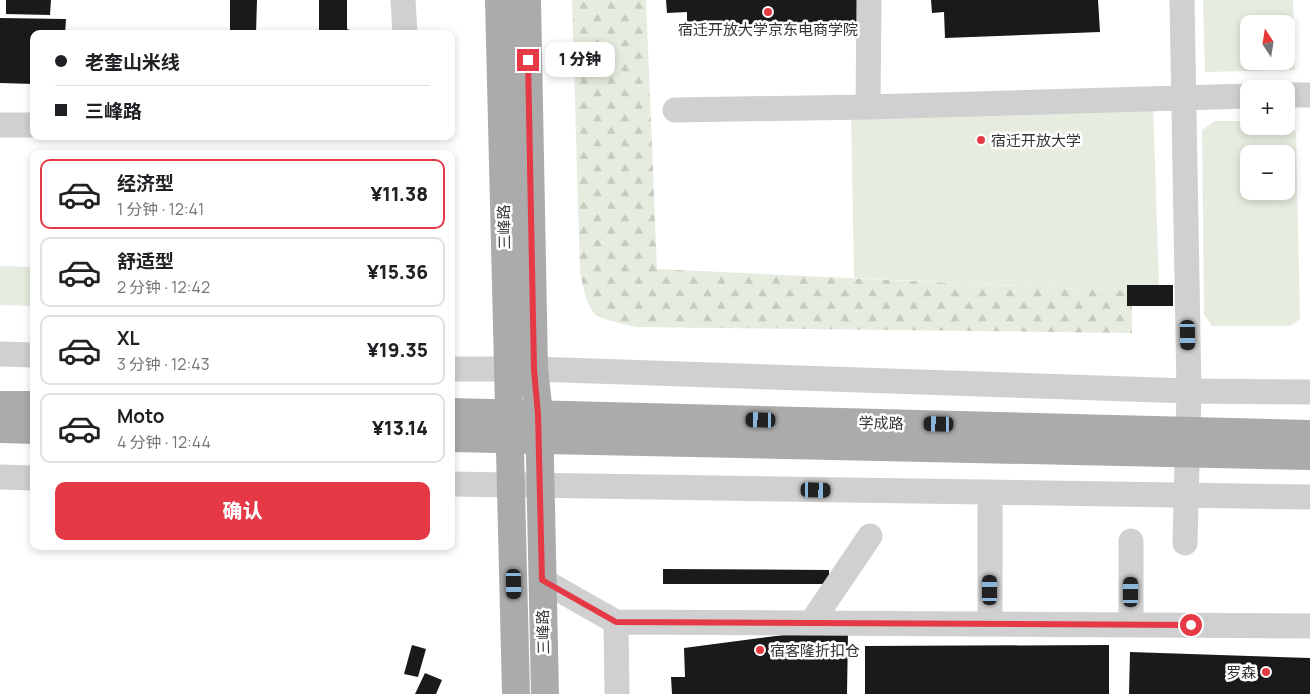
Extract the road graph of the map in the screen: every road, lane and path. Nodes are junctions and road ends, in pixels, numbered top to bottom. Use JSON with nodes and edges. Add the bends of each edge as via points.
{"nodes":[{"id":1,"x":403,"y":0,"type":"edge"},
{"id":2,"x":499,"y":0,"type":"edge"},
{"id":3,"x":527,"y":0,"type":"edge"},
{"id":4,"x":869,"y":0,"type":"edge"},
{"id":5,"x":1182,"y":0,"type":"edge"},
{"id":6,"x":405,"y":30,"type":"edge"},
{"id":7,"x":1295,"y":95,"type":"edge"},
{"id":8,"x":1310,"y":95,"type":"edge"},
{"id":9,"x":1240,"y":96,"type":"edge"},
{"id":10,"x":1183,"y":97,"type":"junction"},
{"id":11,"x":868,"y":107,"type":"junction"},
{"id":12,"x":675,"y":110,"type":"dead end"},
{"id":13,"x":0,"y":125,"type":"edge"},
{"id":14,"x":30,"y":125,"type":"edge"},
{"id":15,"x":0,"y":354,"type":"edge"},
{"id":16,"x":30,"y":355,"type":"edge"},
{"id":17,"x":455,"y":369,"type":"edge"},
{"id":18,"x":534,"y":370,"type":"junction"},
{"id":19,"x":507,"y":371,"type":"junction"},
{"id":20,"x":1189,"y":391,"type":"junction"},
{"id":21,"x":1310,"y":392,"type":"edge"},
{"id":22,"x":0,"y":404,"type":"edge"},
{"id":23,"x":30,"y":405,"type":"edge"},
{"id":24,"x":455,"y":413,"type":"edge"},
{"id":25,"x":510,"y":427,"type":"junction"},
{"id":26,"x":539,"y":427,"type":"junction"},
{"id":27,"x":0,"y":429,"type":"edge"},
{"id":28,"x":30,"y":430,"type":"edge"},
{"id":29,"x":1310,"y":434,"type":"edge"},
{"id":30,"x":455,"y":437,"type":"edge"},
{"id":31,"x":1188,"y":442,"type":"junction"},
{"id":32,"x":1310,"y":456,"type":"edge"},
{"id":33,"x":0,"y":477,"type":"edge"},
{"id":34,"x":30,"y":478,"type":"edge"},
{"id":35,"x":455,"y":484,"type":"edge"},
{"id":36,"x":512,"y":485,"type":"junction"},
{"id":37,"x":540,"y":486,"type":"junction"},
{"id":38,"x":990,"y":492,"type":"junction"},
{"id":39,"x":1186,"y":496,"type":"junction"},
{"id":40,"x":1310,"y":497,"type":"edge"},
{"id":41,"x":870,"y":536,"type":"dead end"},
{"id":42,"x":1131,"y":542,"type":"dead end"},
{"id":43,"x":1185,"y":543,"type":"dead end"},
{"id":44,"x":542,"y":580,"type":"junction"},
{"id":45,"x":616,"y":622,"type":"junction"},
{"id":46,"x":811,"y":623,"type":"junction"},
{"id":47,"x":990,"y":624,"type":"junction"},
{"id":48,"x":1131,"y":625,"type":"junction"},
{"id":49,"x":1310,"y":626,"type":"edge"},
{"id":50,"x":516,"y":694,"type":"edge"},
{"id":51,"x":545,"y":694,"type":"edge"},
{"id":52,"x":617,"y":694,"type":"edge"}],
"edges":[{"from":1,"to":6,"type":"lane"},
{"from":2,"to":19,"type":"main road","name":"三峰路"},
{"from":3,"to":18,"type":"main road","name":"三峰路"},
{"from":4,"to":11,"type":"lane"},
{"from":5,"to":10,"type":"lane"},
{"from":7,"to":8,"type":"lane"},
{"from":9,"to":10,"type":"lane"},
{"from":10,"to":11,"type":"lane"},
{"from":10,"to":20,"type":"lane"},
{"from":11,"to":12,"type":"lane"},
{"from":13,"to":14,"type":"lane"},
{"from":15,"to":16,"type":"lane"},
{"from":17,"to":19,"type":"lane"},
{"from":18,"to":19,"type":"lane"},
{"from":18,"to":20,"type":"lane"},
{"from":18,"to":26,"type":"main road","name":"三峰路"},
{"from":19,"to":25,"type":"main road","name":"三峰路"},
{"from":20,"to":21,"type":"lane"},
{"from":20,"to":31,"type":"lane"},
{"from":22,"to":23,"type":"main road"},
{"from":24,"to":25,"type":"main road","name":"学成路"},
{"from":25,"to":26,"type":"main road","name":"学成路"},
{"from":25,"to":30,"type":"main road","name":"学成路"},
{"from":25,"to":36,"type":"main road","name":"三峰路"},
{"from":26,"to":31,"type":"main road","name":"学成路"},
{"from":26,"to":37,"type":"main road","name":"三峰路"},
{"from":27,"to":28,"type":"main road"},
{"from":29,"to":31,"type":"main road","name":"学成路"},
{"from":31,"to":32,"type":"main road","name":"学成路"},
{"from":31,"to":39,"type":"lane"},
{"from":33,"to":34,"type":"lane"},
{"from":35,"to":36,"type":"lane"},
{"from":36,"to":37,"type":"lane"},
{"from":36,"to":50,"type":"main road","name":"三峰路"},
{"from":37,"to":38,"type":"lane"},
{"from":37,"to":44,"type":"main road","name":"三峰路"},
{"from":38,"to":39,"type":"lane"},
{"from":38,"to":47,"type":"lane"},
{"from":39,"to":40,"type":"lane"},
{"from":39,"to":43,"type":"lane"},
{"from":41,"to":46,"type":"lane"},
{"from":42,"to":48,"type":"lane"},
{"from":44,"to":45,"type":"lane"},
{"from":44,"to":51,"type":"main road","name":"三峰路"},
{"from":45,"to":46,"type":"lane"},
{"from":45,"to":52,"type":"lane"},
{"from":46,"to":47,"type":"lane"},
{"from":47,"to":48,"type":"lane"},
{"from":48,"to":49,"type":"lane"}]}
